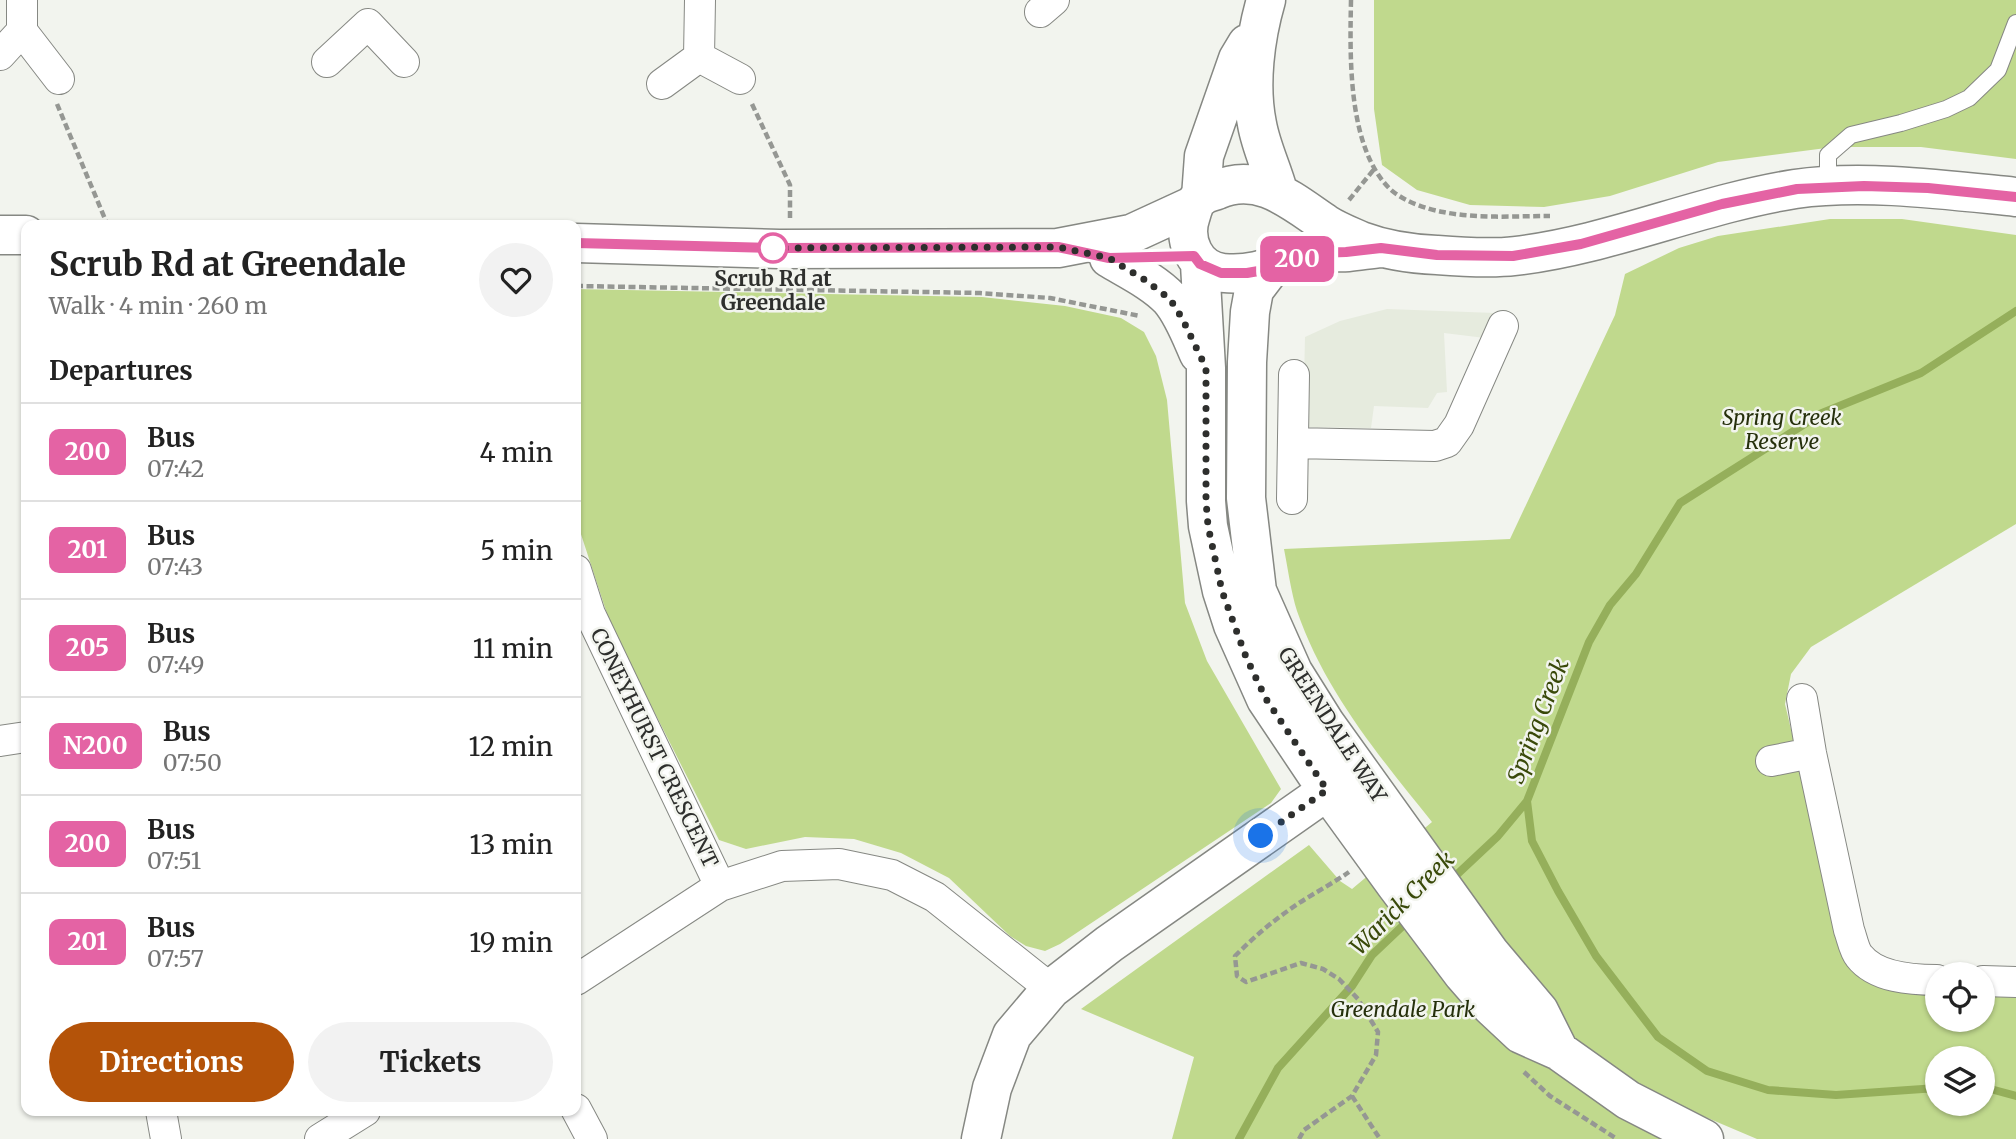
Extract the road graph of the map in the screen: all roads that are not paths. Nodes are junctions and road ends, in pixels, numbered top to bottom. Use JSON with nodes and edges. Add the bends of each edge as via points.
{"nodes":[{"id":1,"x":22,"y":0,"type":"edge"},
{"id":2,"x":700,"y":0,"type":"edge"},
{"id":3,"x":1264,"y":9,"type":"edge"},
{"id":4,"x":367,"y":12,"type":"edge"},
{"id":5,"x":2016,"y":23,"type":"edge"},
{"id":6,"x":22,"y":31,"type":"junction"},
{"id":7,"x":0,"y":55,"type":"edge"},
{"id":8,"x":699,"y":57,"type":"junction"},
{"id":9,"x":327,"y":62,"type":"dead end"},
{"id":10,"x":404,"y":62,"type":"dead end"},
{"id":11,"x":59,"y":79,"type":"road end"},
{"id":12,"x":740,"y":79,"type":"road end"},
{"id":13,"x":662,"y":84,"type":"dead end"},
{"id":14,"x":1828,"y":187,"type":"junction"},
{"id":15,"x":1285,"y":196,"type":"junction"},
{"id":16,"x":2016,"y":197,"type":"edge"},
{"id":17,"x":1198,"y":201,"type":"junction"},
{"id":18,"x":0,"y":235,"type":"edge"},
{"id":19,"x":21,"y":236,"type":"edge"},
{"id":20,"x":581,"y":243,"type":"edge"},
{"id":21,"x":1058,"y":247,"type":"junction"},
{"id":22,"x":1381,"y":248,"type":"junction"},
{"id":23,"x":1109,"y":258,"type":"junction"},
{"id":24,"x":1197,"y":260,"type":"junction"},
{"id":25,"x":1281,"y":265,"type":"junction"},
{"id":26,"x":1503,"y":326,"type":"dead end"},
{"id":27,"x":1206,"y":368,"type":"junction"},
{"id":28,"x":1294,"y":375,"type":"dead end"},
{"id":29,"x":1293,"y":443,"type":"junction"},
{"id":30,"x":1292,"y":499,"type":"dead end"},
{"id":31,"x":581,"y":586,"type":"edge"},
{"id":32,"x":1802,"y":699,"type":"dead end"},
{"id":33,"x":21,"y":738,"type":"edge"},
{"id":34,"x":0,"y":741,"type":"edge"},
{"id":35,"x":1811,"y":753,"type":"junction"},
{"id":36,"x":1771,"y":761,"type":"dead end"},
{"id":37,"x":1342,"y":780,"type":"junction"},
{"id":38,"x":720,"y":886,"type":"junction"},
{"id":39,"x":581,"y":977,"type":"edge"},
{"id":40,"x":1925,"y":980,"type":"edge"},
{"id":41,"x":1995,"y":981,"type":"edge"},
{"id":42,"x":2016,"y":982,"type":"edge"},
{"id":43,"x":1051,"y":989,"type":"junction"},
{"id":44,"x":162,"y":1116,"type":"edge"},
{"id":45,"x":357,"y":1116,"type":"edge"},
{"id":46,"x":580,"y":1116,"type":"edge"},
{"id":47,"x":166,"y":1139,"type":"edge"},
{"id":48,"x":320,"y":1139,"type":"edge"},
{"id":49,"x":592,"y":1139,"type":"edge"},
{"id":50,"x":981,"y":1139,"type":"edge"},
{"id":51,"x":1703,"y":1139,"type":"edge"}],
"edges":[{"from":1,"to":6,"type":"street"},
{"from":2,"to":8,"type":"street"},
{"from":3,"to":15,"type":"street","via":[[1253,99],[1257,126]]},
{"from":3,"to":17,"type":"street","via":[[1238,59],[1204,156]]},
{"from":4,"to":9,"type":"street"},
{"from":4,"to":10,"type":"street"},
{"from":5,"to":14,"type":"lane","via":[[1998,70],[1969,98],[1912,120],[1851,135],[1828,155]]},
{"from":6,"to":7,"type":"street"},
{"from":6,"to":11,"type":"street"},
{"from":8,"to":12,"type":"street"},
{"from":8,"to":13,"type":"street"},
{"from":14,"to":16,"type":"street","via":[[1928,188]]},
{"from":14,"to":22,"type":"street","via":[[1722,204],[1581,244],[1513,256],[1437,255]]},
{"from":15,"to":17,"type":"street","via":[[1254,185],[1229,184]]},
{"from":15,"to":22,"type":"street","via":[[1329,226]]},
{"from":15,"to":25,"type":"street","via":[[1305,225],[1306,236],[1303,245]]},
{"from":17,"to":21,"type":"street","via":[[1131,234]]},
{"from":17,"to":24,"type":"street","via":[[1187,225],[1188,242]]},
{"from":18,"to":19,"type":"street"},
{"from":20,"to":21,"type":"street"},
{"from":21,"to":23,"type":"street"},
{"from":22,"to":25,"type":"street","via":[[1317,253]]},
{"from":23,"to":24,"type":"street"},
{"from":23,"to":27,"type":"street","via":[[1170,299]]},
{"from":24,"to":25,"type":"street","via":[[1221,273]]},
{"from":24,"to":27,"type":"street","name":"GREENDALE WAY"},
{"from":25,"to":37,"type":"street","name":"GREENDALE WAY","via":[[1254,290],[1250,312],[1246,498],[1257,591]]},
{"from":26,"to":29,"type":"street","via":[[1460,425],[1447,442],[1434,446]]},
{"from":27,"to":37,"type":"street","name":"GREENDALE WAY","via":[[1206,501],[1222,591],[1266,699]]},
{"from":28,"to":29,"type":"street"},
{"from":29,"to":30,"type":"street"},
{"from":31,"to":38,"type":"street","name":"CONEYHURST CRESCENT","via":[[590,614]]},
{"from":32,"to":35,"type":"street"},
{"from":33,"to":34,"type":"street"},
{"from":35,"to":36,"type":"street"},
{"from":35,"to":40,"type":"street","via":[[1858,956],[1877,971]]},
{"from":37,"to":43,"type":"street"},
{"from":37,"to":51,"type":"street","name":"GREENDALE WAY","via":[[1476,964],[1491,1006],[1521,1034],[1559,1051],[1628,1100]]},
{"from":38,"to":39,"type":"street"},
{"from":38,"to":43,"type":"street","via":[[782,866],[839,864],[892,875],[935,897]]},
{"from":41,"to":42,"type":"street"},
{"from":43,"to":50,"type":"street","via":[[1012,1035],[992,1088]]},
{"from":44,"to":47,"type":"street"},
{"from":45,"to":48,"type":"street"},
{"from":46,"to":49,"type":"street"}]}
